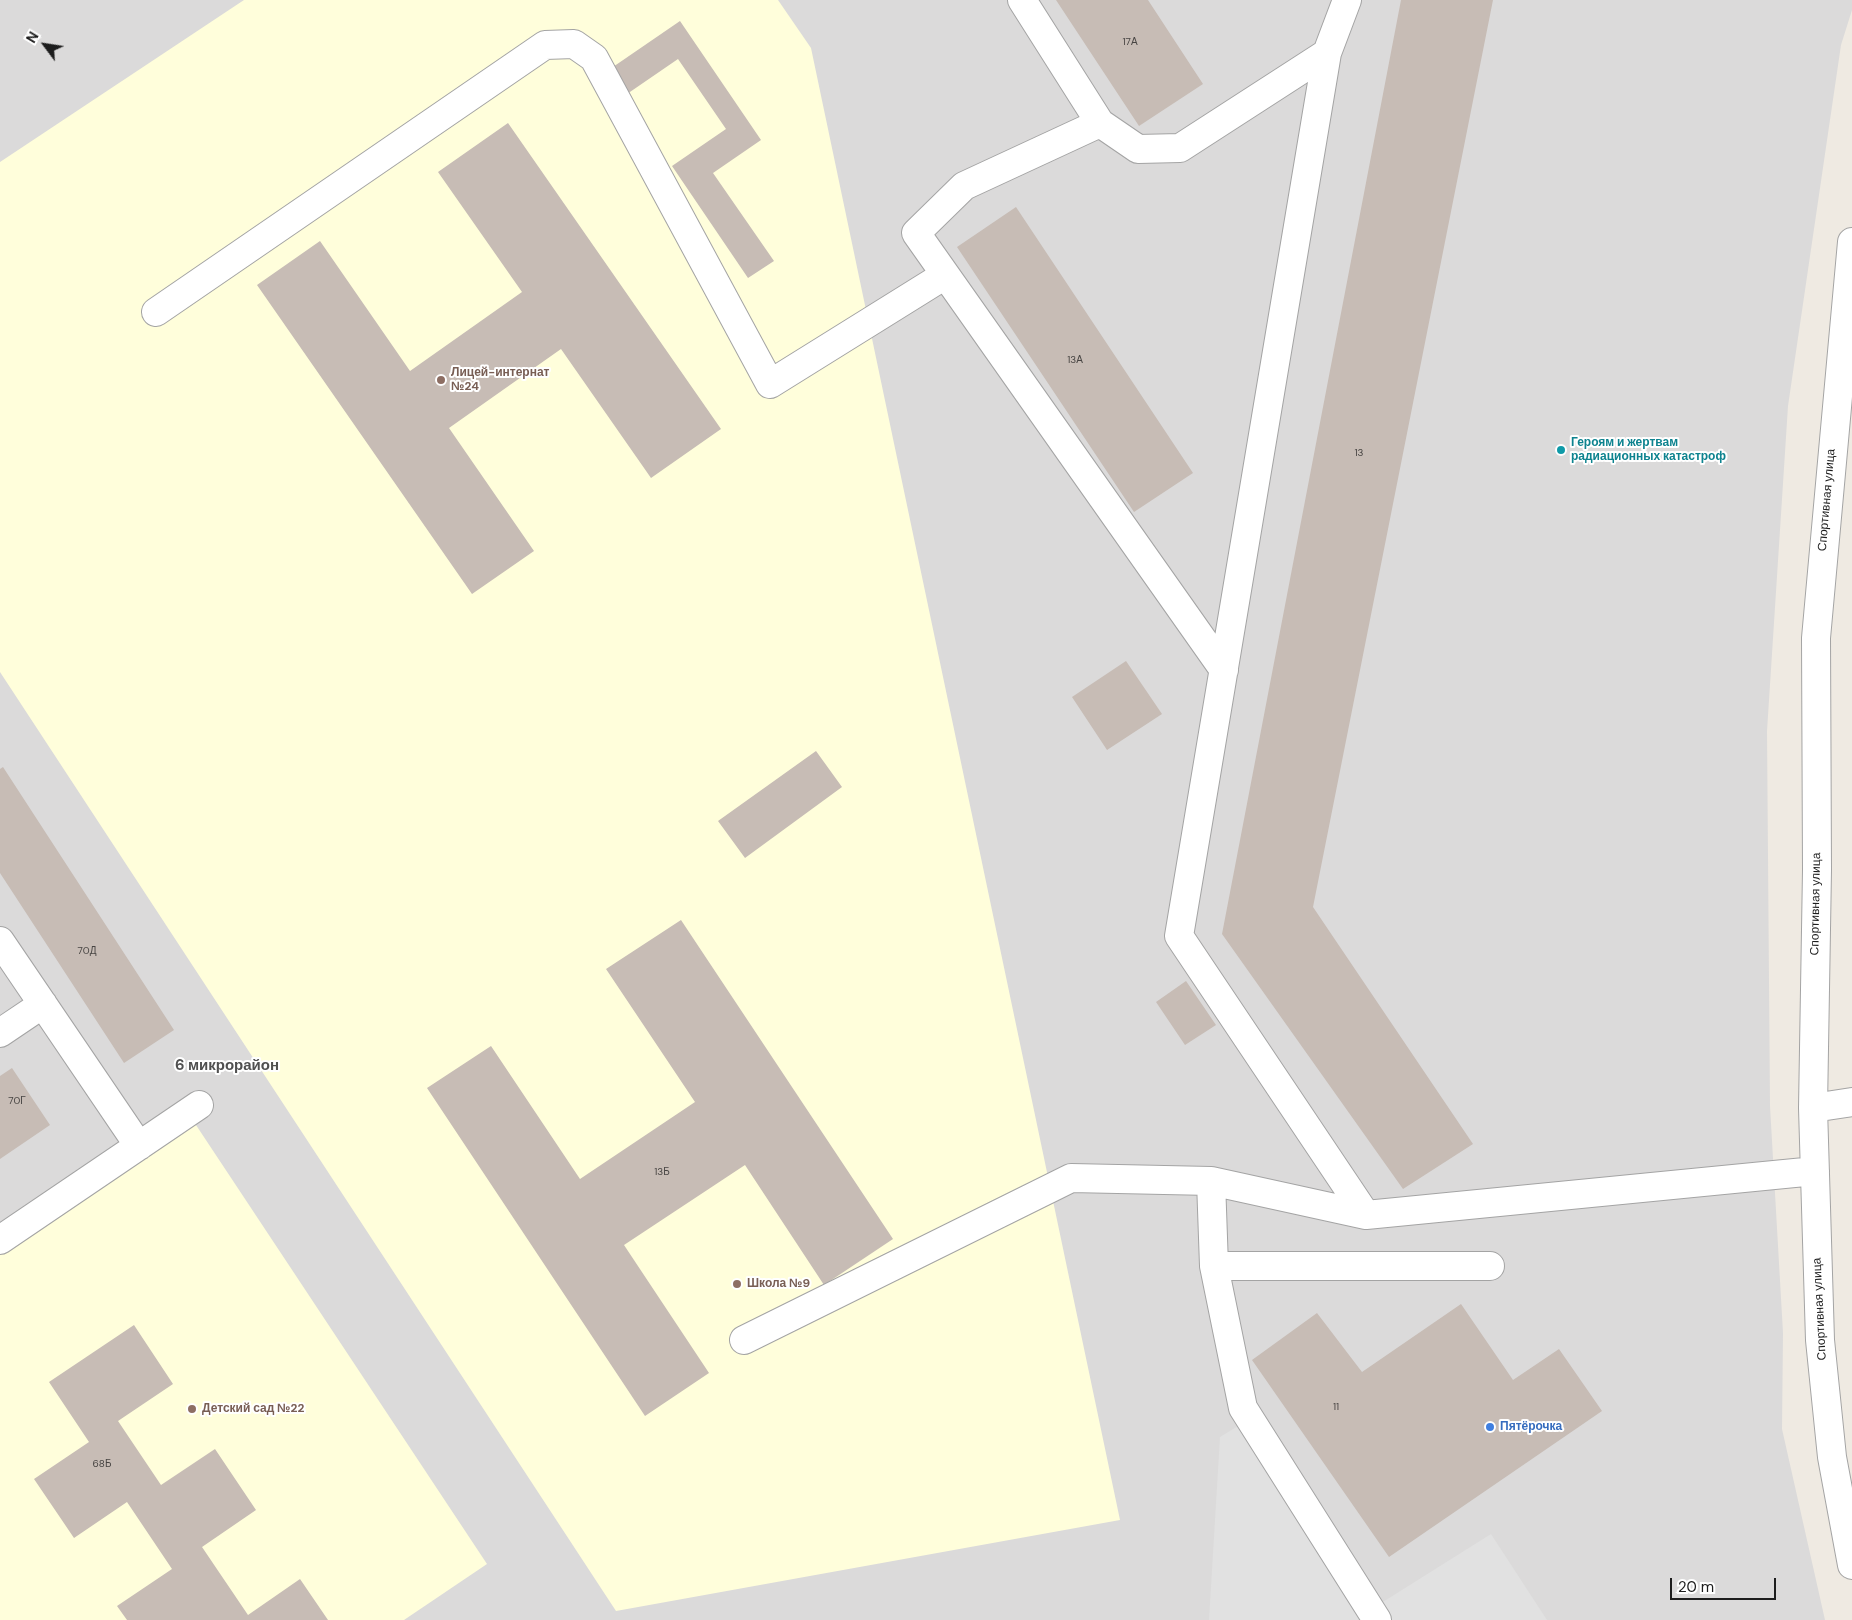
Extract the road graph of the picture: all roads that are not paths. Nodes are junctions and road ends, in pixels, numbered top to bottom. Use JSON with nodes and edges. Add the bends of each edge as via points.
{"nodes":[{"id":1,"x":1022,"y":0,"type":"edge"},
{"id":2,"x":1347,"y":0,"type":"edge"},
{"id":3,"x":1328,"y":53,"type":"junction"},
{"id":4,"x":1100,"y":123,"type":"junction"},
{"id":5,"x":1852,"y":242,"type":"edge"},
{"id":6,"x":945,"y":275,"type":"junction"},
{"id":7,"x":156,"y":312,"type":"dead end"},
{"id":8,"x":1841,"y":458,"type":"edge"},
{"id":9,"x":1224,"y":670,"type":"junction"},
{"id":10,"x":0,"y":941,"type":"edge"},
{"id":11,"x":43,"y":1004,"type":"junction"},
{"id":12,"x":0,"y":1033,"type":"edge"},
{"id":13,"x":1852,"y":1102,"type":"edge"},
{"id":14,"x":199,"y":1105,"type":"dead end"},
{"id":15,"x":1813,"y":1108,"type":"junction"},
{"id":16,"x":139,"y":1146,"type":"junction"},
{"id":17,"x":1815,"y":1171,"type":"junction"},
{"id":18,"x":1211,"y":1181,"type":"junction"},
{"id":19,"x":1366,"y":1215,"type":"junction"},
{"id":20,"x":0,"y":1240,"type":"edge"},
{"id":21,"x":1214,"y":1266,"type":"junction"},
{"id":22,"x":1490,"y":1266,"type":"dead end"},
{"id":23,"x":744,"y":1340,"type":"dead end"},
{"id":24,"x":1852,"y":1565,"type":"edge"},
{"id":25,"x":1377,"y":1620,"type":"edge"}],
"edges":[{"from":1,"to":4,"type":"street"},
{"from":2,"to":3,"type":"street"},
{"from":3,"to":4,"type":"street","via":[[1180,148],[1138,149]]},
{"from":3,"to":9,"type":"street"},
{"from":4,"to":6,"type":"street","via":[[964,186],[916,233]]},
{"from":5,"to":8,"type":"street","name":"Спортивная улица"},
{"from":6,"to":7,"type":"street","via":[[770,384],[594,58],[574,44],[545,45]]},
{"from":6,"to":9,"type":"street"},
{"from":8,"to":15,"type":"street","name":"Спортивная улица","via":[[1816,638]]},
{"from":9,"to":19,"type":"street","via":[[1179,936]]},
{"from":10,"to":11,"type":"street"},
{"from":11,"to":12,"type":"street"},
{"from":11,"to":16,"type":"street"},
{"from":13,"to":15,"type":"street"},
{"from":14,"to":16,"type":"street"},
{"from":15,"to":17,"type":"street","name":"Спортивная улица"},
{"from":16,"to":20,"type":"street"},
{"from":17,"to":19,"type":"street"},
{"from":17,"to":24,"type":"street","name":"Спортивная улица","via":[[1820,1340],[1832,1457]]},
{"from":18,"to":19,"type":"street"},
{"from":18,"to":21,"type":"street"},
{"from":18,"to":23,"type":"street","via":[[1071,1178]]},
{"from":21,"to":22,"type":"street"},
{"from":21,"to":25,"type":"street","via":[[1243,1408]]}]}
